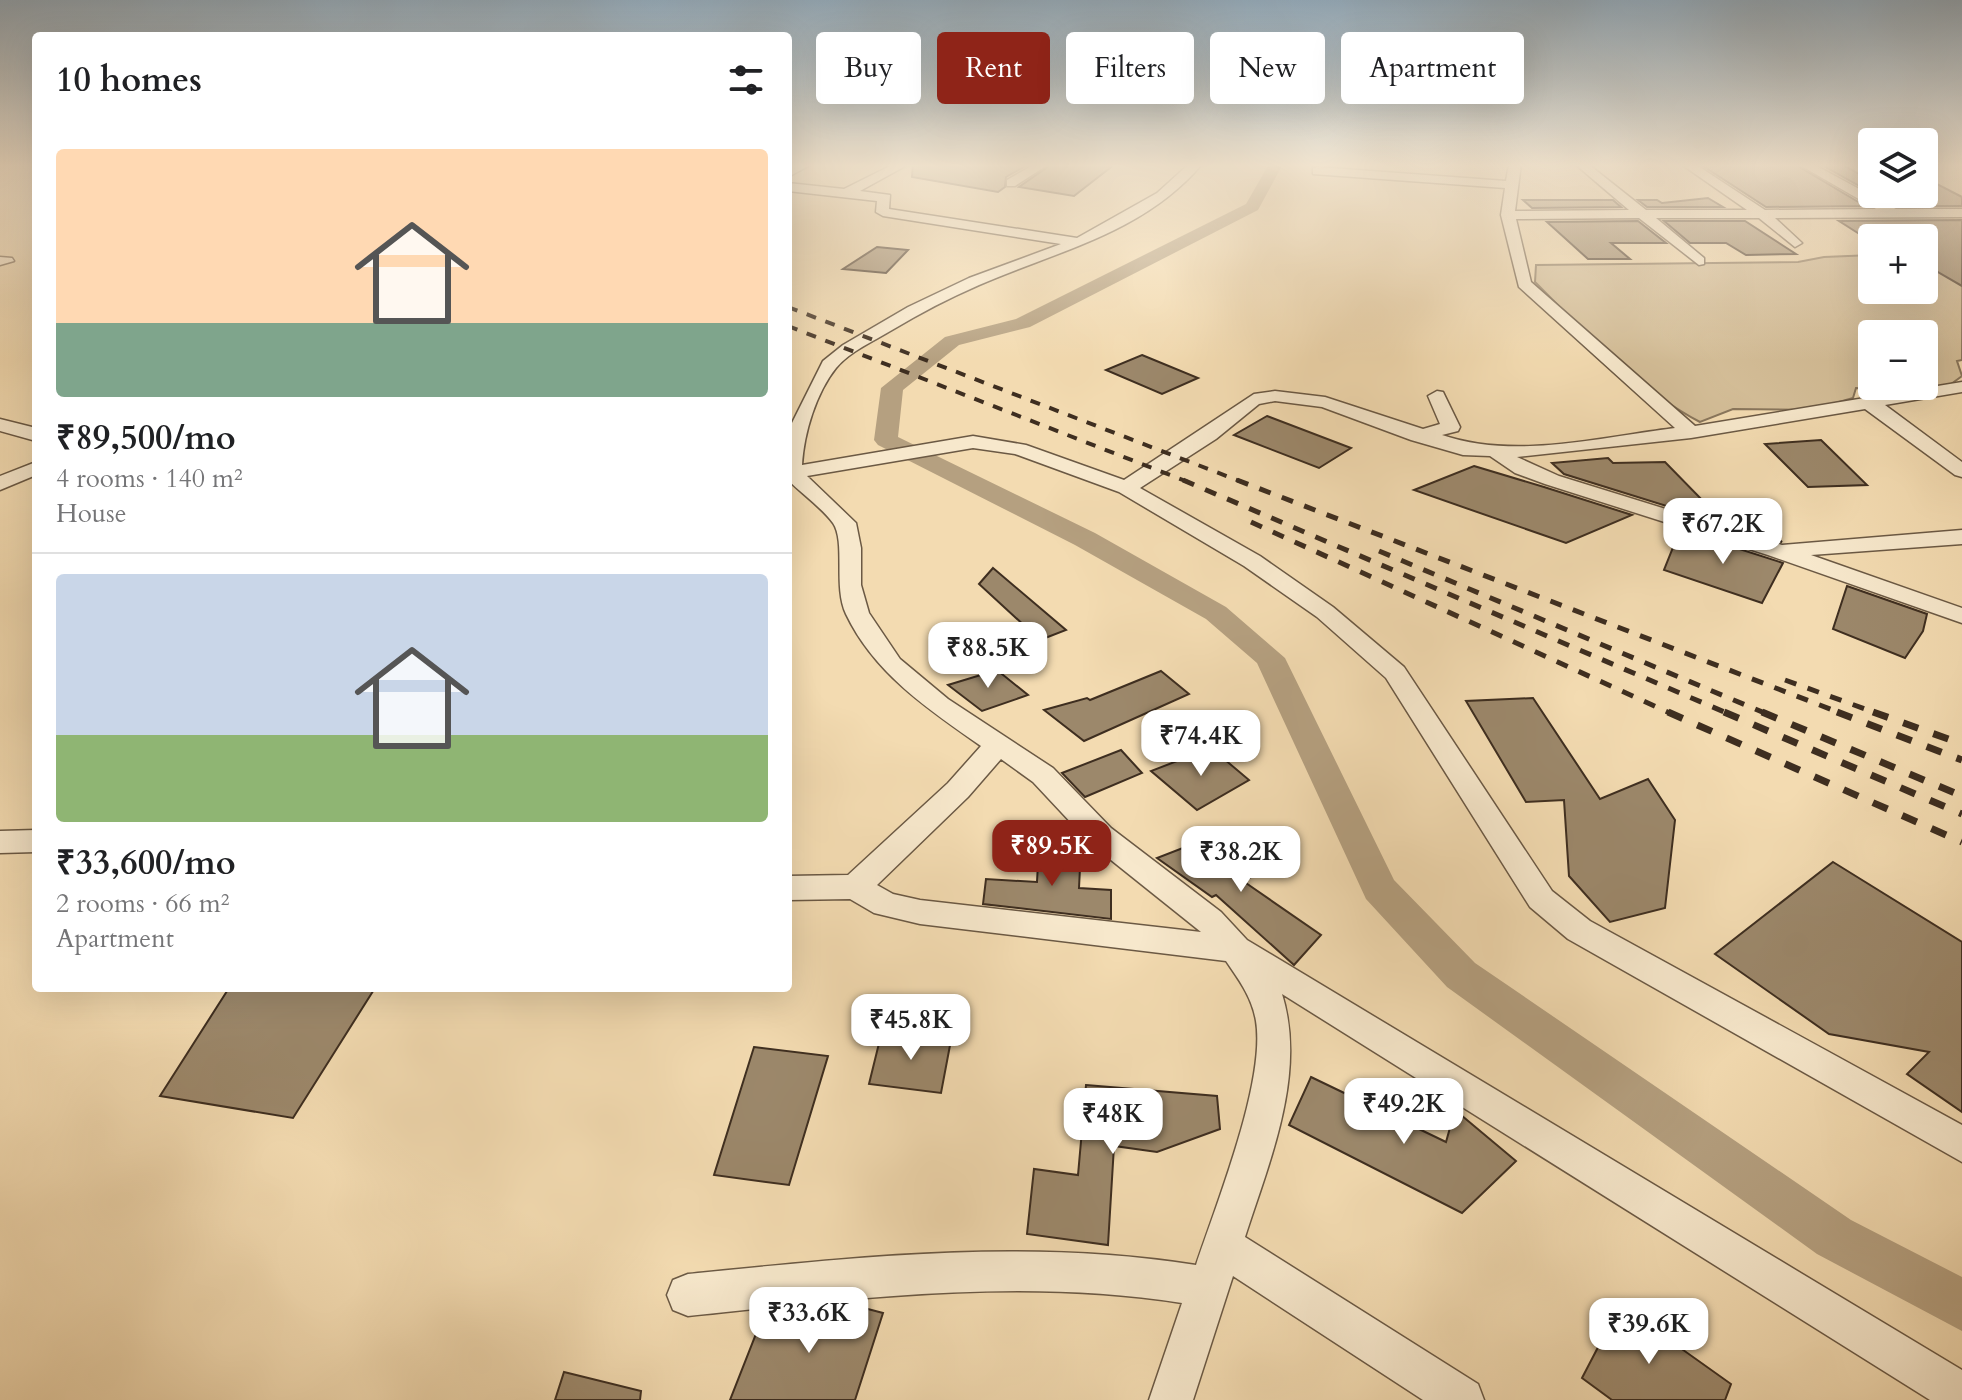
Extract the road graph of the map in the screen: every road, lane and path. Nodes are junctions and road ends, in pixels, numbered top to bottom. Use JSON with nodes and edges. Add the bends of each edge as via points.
{"nodes":[{"id":1,"x":993,"y":229,"type":"edge"},
{"id":2,"x":1103,"y":229,"type":"edge"},
{"id":3,"x":1511,"y":229,"type":"edge"},
{"id":4,"x":1661,"y":229,"type":"edge"},
{"id":5,"x":1780,"y":229,"type":"edge"},
{"id":6,"x":1079,"y":243,"type":"junction"},
{"id":7,"x":1795,"y":243,"type":"dead end"},
{"id":8,"x":1699,"y":261,"type":"dead end"},
{"id":9,"x":1962,"y":387,"type":"edge"},
{"id":10,"x":1437,"y":396,"type":"dead end"},
{"id":11,"x":1871,"y":404,"type":"junction"},
{"id":12,"x":0,"y":425,"type":"edge"},
{"id":13,"x":1691,"y":432,"type":"junction"},
{"id":14,"x":32,"y":433,"type":"edge"},
{"id":15,"x":1418,"y":436,"type":"junction"},
{"id":16,"x":1495,"y":453,"type":"junction"},
{"id":17,"x":792,"y":456,"type":"edge"},
{"id":18,"x":32,"y":470,"type":"edge"},
{"id":19,"x":1962,"y":471,"type":"edge"},
{"id":20,"x":792,"y":473,"type":"edge"},
{"id":21,"x":792,"y":475,"type":"edge"},
{"id":22,"x":0,"y":484,"type":"edge"},
{"id":23,"x":1126,"y":488,"type":"junction"},
{"id":24,"x":1962,"y":537,"type":"edge"},
{"id":25,"x":1776,"y":550,"type":"junction"},
{"id":26,"x":1962,"y":616,"type":"edge"},
{"id":27,"x":997,"y":746,"type":"junction"},
{"id":28,"x":32,"y":841,"type":"edge"},
{"id":29,"x":0,"y":842,"type":"edge"},
{"id":30,"x":855,"y":887,"type":"junction"},
{"id":31,"x":792,"y":888,"type":"edge"},
{"id":32,"x":1236,"y":949,"type":"junction"},
{"id":33,"x":1962,"y":1145,"type":"edge"},
{"id":34,"x":1222,"y":1246,"type":"junction"},
{"id":35,"x":1208,"y":1287,"type":"junction"},
{"id":36,"x":688,"y":1295,"type":"dead end"},
{"id":37,"x":1962,"y":1395,"type":"edge"},
{"id":38,"x":1171,"y":1400,"type":"edge"},
{"id":39,"x":1462,"y":1400,"type":"edge"}],
"edges":[{"from":1,"to":6,"type":"street"},
{"from":2,"to":6,"type":"street"},
{"from":3,"to":13,"type":"street","via":[[1524,284]]},
{"from":4,"to":8,"type":"street"},
{"from":5,"to":7,"type":"street"},
{"from":6,"to":17,"type":"street","via":[[974,281],[849,349],[829,365],[809,402]]},
{"from":9,"to":11,"type":"street"},
{"from":10,"to":15,"type":"street","via":[[1451,427]]},
{"from":11,"to":13,"type":"street"},
{"from":11,"to":19,"type":"street"},
{"from":12,"to":14,"type":"street"},
{"from":13,"to":16,"type":"street"},
{"from":15,"to":16,"type":"street"},
{"from":15,"to":23,"type":"street","via":[[1325,402],[1293,396],[1254,399]]},
{"from":16,"to":25,"type":"street","via":[[1552,480]]},
{"from":18,"to":22,"type":"street"},
{"from":20,"to":23,"type":"street","via":[[953,443],[996,444]]},
{"from":21,"to":27,"type":"street","via":[[845,523],[849,585],[857,613],[891,664]]},
{"from":23,"to":33,"type":"street","via":[[1264,570],[1325,612],[1395,673],[1541,899],[1579,930]]},
{"from":24,"to":25,"type":"street"},
{"from":25,"to":26,"type":"street"},
{"from":27,"to":30,"type":"street"},
{"from":27,"to":32,"type":"street","via":[[1043,775],[1101,836],[1210,921]]},
{"from":28,"to":29,"type":"street"},
{"from":30,"to":31,"type":"street"},
{"from":30,"to":32,"type":"street","via":[[885,904],[920,912]]},
{"from":32,"to":34,"type":"street","via":[[1264,989],[1274,1023],[1271,1078]]},
{"from":32,"to":37,"type":"street"},
{"from":34,"to":35,"type":"street"},
{"from":34,"to":39,"type":"street"},
{"from":35,"to":36,"type":"street","via":[[1147,1274],[1019,1270],[898,1274]]},
{"from":35,"to":38,"type":"street"}]}
